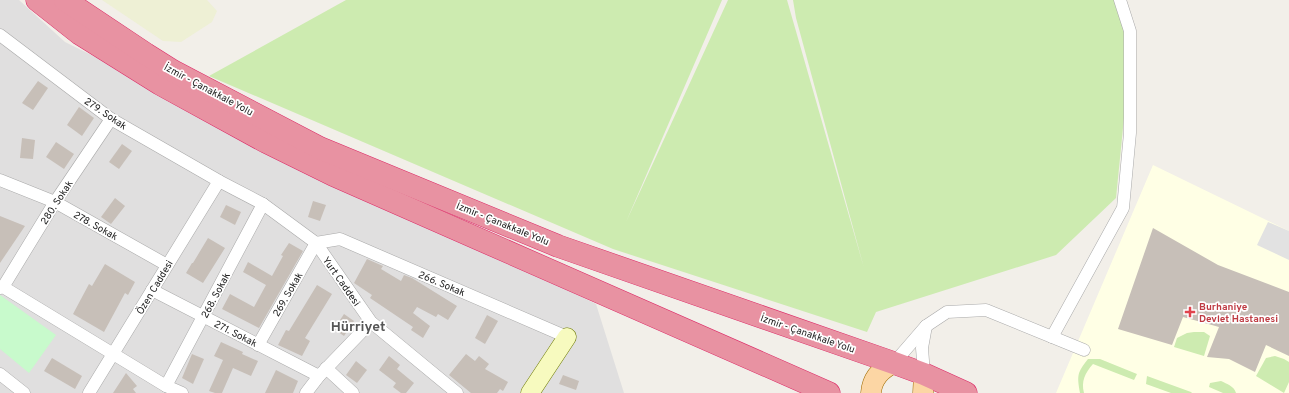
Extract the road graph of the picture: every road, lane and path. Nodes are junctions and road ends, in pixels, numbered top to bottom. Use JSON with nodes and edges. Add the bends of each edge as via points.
{"nodes":[{"id":1,"x":36,"y":0,"type":"edge"},
{"id":2,"x":65,"y":0,"type":"edge"},
{"id":3,"x":1120,"y":0,"type":"edge"},
{"id":4,"x":0,"y":35,"type":"edge"},
{"id":5,"x":111,"y":119,"type":"junction"},
{"id":6,"x":0,"y":180,"type":"edge"},
{"id":7,"x":219,"y":181,"type":"junction"},
{"id":8,"x":55,"y":202,"type":"junction"},
{"id":9,"x":263,"y":204,"type":"junction"},
{"id":10,"x":316,"y":243,"type":"junction"},
{"id":11,"x":168,"y":265,"type":"junction"},
{"id":12,"x":2,"y":287,"type":"edge"},
{"id":13,"x":152,"y":290,"type":"junction"},
{"id":14,"x":203,"y":317,"type":"junction"},
{"id":15,"x":371,"y":322,"type":"junction"},
{"id":16,"x":926,"y":326,"type":"junction"},
{"id":17,"x":567,"y":336,"type":"joint"},
{"id":18,"x":1052,"y":337,"type":"junction"},
{"id":19,"x":258,"y":344,"type":"junction"},
{"id":20,"x":1084,"y":350,"type":"dead end"},
{"id":21,"x":113,"y":354,"type":"junction"},
{"id":22,"x":894,"y":363,"type":"junction"},
{"id":23,"x":323,"y":372,"type":"junction"},
{"id":24,"x":0,"y":374,"type":"edge"},
{"id":25,"x":924,"y":384,"type":"edge"},
{"id":26,"x":166,"y":386,"type":"junction"},
{"id":27,"x":24,"y":393,"type":"edge"},
{"id":28,"x":89,"y":393,"type":"edge"},
{"id":29,"x":182,"y":393,"type":"edge"},
{"id":30,"x":306,"y":393,"type":"edge"},
{"id":31,"x":353,"y":393,"type":"edge"},
{"id":32,"x":457,"y":393,"type":"edge"},
{"id":33,"x":530,"y":393,"type":"edge"},
{"id":34,"x":829,"y":393,"type":"edge"},
{"id":35,"x":871,"y":393,"type":"edge"},
{"id":36,"x":966,"y":393,"type":"edge"}],
"edges":[{"from":1,"to":34,"type":"highway","name":"İzmir - Çanakkale Yolu","via":[[80,34],[160,84],[266,142],[340,178]]},
{"from":2,"to":22,"type":"highway","name":"İzmir - Çanakkale Yolu","via":[[168,67],[320,148],[558,246]]},
{"from":3,"to":18,"type":"street","via":[[1130,31],[1130,133],[1123,208]]},
{"from":4,"to":5,"type":"street","name":"279. Sokak"},
{"from":5,"to":7,"type":"street","name":"279. Sokak"},
{"from":5,"to":8,"type":"street","name":"280. Sokak"},
{"from":6,"to":8,"type":"street","name":"278. Sokak"},
{"from":7,"to":9,"type":"street","name":"Yurt Caddesi"},
{"from":7,"to":11,"type":"street","name":"Özen Caddesi"},
{"from":8,"to":11,"type":"street","name":"278. Sokak"},
{"from":8,"to":12,"type":"street","name":"280. Sokak"},
{"from":9,"to":10,"type":"street","name":"Yurt Caddesi"},
{"from":9,"to":14,"type":"street","name":"268. Sokak"},
{"from":10,"to":15,"type":"street","name":"Yurt Caddesi"},
{"from":10,"to":17,"type":"street","name":"266. Sokak","via":[[340,239]]},
{"from":10,"to":19,"type":"street","name":"269. Sokak"},
{"from":11,"to":13,"type":"street","name":"Özen Caddesi"},
{"from":12,"to":21,"type":"street"},
{"from":13,"to":14,"type":"street","name":"271. Sokak"},
{"from":13,"to":21,"type":"street","name":"Özen Caddesi"},
{"from":14,"to":19,"type":"street","name":"271. Sokak"},
{"from":14,"to":26,"type":"street","name":"268. Sokak"},
{"from":15,"to":23,"type":"street"},
{"from":15,"to":32,"type":"street","name":"Yurt Caddesi"},
{"from":16,"to":18,"type":"street","via":[[947,312],[986,310]]},
{"from":16,"to":22,"type":"street"},
{"from":16,"to":25,"type":"street","via":[[922,348]]},
{"from":17,"to":33,"type":"street"},
{"from":18,"to":20,"type":"street"},
{"from":19,"to":23,"type":"street","name":"271. Sokak"},
{"from":21,"to":26,"type":"street"},
{"from":21,"to":28,"type":"street","name":"Özen Caddesi"},
{"from":22,"to":25,"type":"highway","name":"İzmir - Çanakkale Yolu"},
{"from":22,"to":35,"type":"main road","via":[[877,375]]},
{"from":23,"to":30,"type":"street"},
{"from":23,"to":31,"type":"street","name":"271. Sokak"},
{"from":24,"to":27,"type":"street"},
{"from":25,"to":36,"type":"highway","name":"İzmir - Çanakkale Yolu"},
{"from":26,"to":29,"type":"street"}]}
